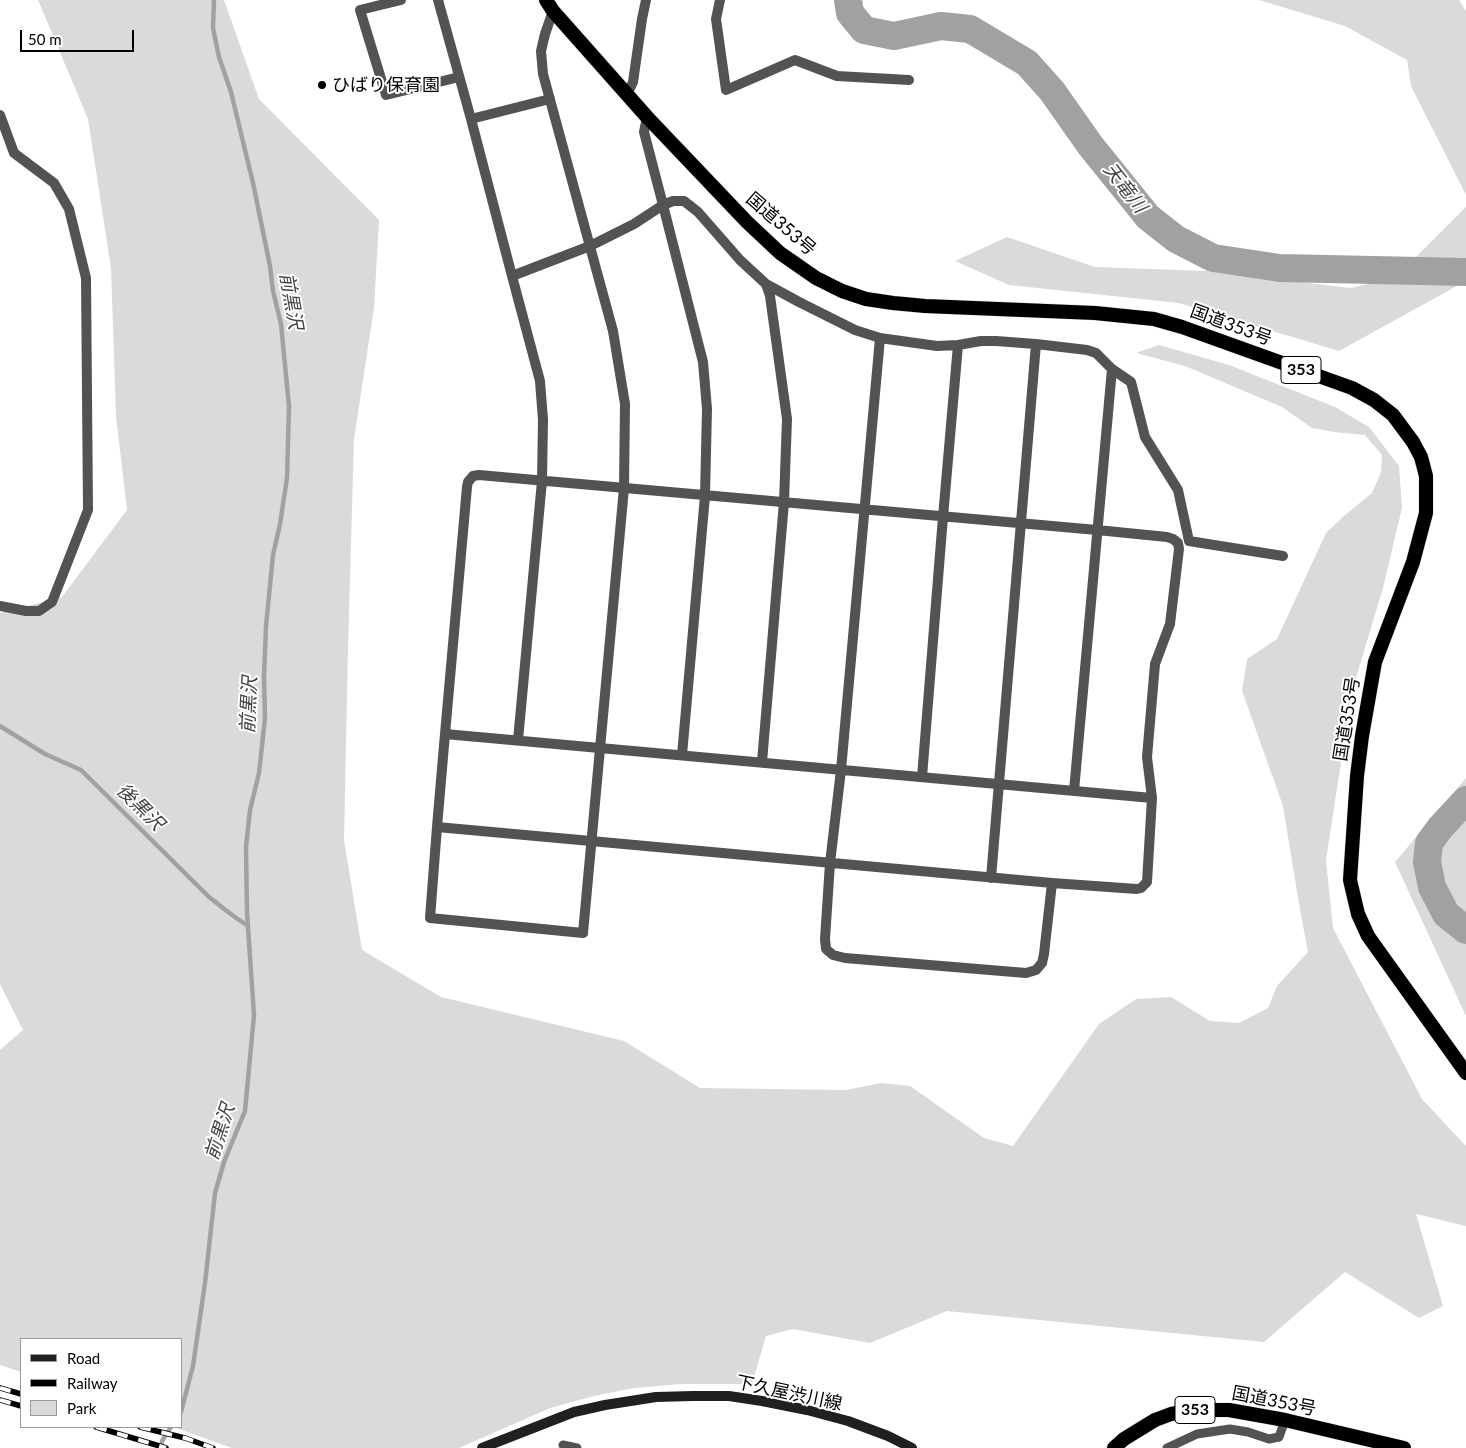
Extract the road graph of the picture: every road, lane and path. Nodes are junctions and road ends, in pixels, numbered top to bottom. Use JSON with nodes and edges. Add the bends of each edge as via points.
{"nodes":[{"id":1,"x":401,"y":0,"type":"edge"},
{"id":2,"x":438,"y":0,"type":"edge"},
{"id":3,"x":646,"y":0,"type":"edge"},
{"id":4,"x":720,"y":0,"type":"edge"},
{"id":5,"x":550,"y":6,"type":"edge"},
{"id":6,"x":459,"y":77,"type":"junction"},
{"id":7,"x":909,"y":80,"type":"dead end"},
{"id":8,"x":627,"y":94,"type":"junction"},
{"id":9,"x":550,"y":98,"type":"junction"},
{"id":10,"x":0,"y":115,"type":"edge"},
{"id":11,"x":647,"y":116,"type":"junction"},
{"id":12,"x":471,"y":119,"type":"junction"},
{"id":13,"x":663,"y":205,"type":"junction"},
{"id":14,"x":590,"y":246,"type":"junction"},
{"id":15,"x":512,"y":276,"type":"junction"},
{"id":16,"x":766,"y":284,"type":"junction"},
{"id":17,"x":880,"y":338,"type":"junction"},
{"id":18,"x":1036,"y":344,"type":"junction"},
{"id":19,"x":958,"y":345,"type":"junction"},
{"id":20,"x":1112,"y":369,"type":"junction"},
{"id":21,"x":542,"y":481,"type":"junction"},
{"id":22,"x":624,"y":488,"type":"junction"},
{"id":23,"x":706,"y":496,"type":"junction"},
{"id":24,"x":784,"y":502,"type":"junction"},
{"id":25,"x":863,"y":509,"type":"junction"},
{"id":26,"x":943,"y":516,"type":"junction"},
{"id":27,"x":1020,"y":524,"type":"junction"},
{"id":28,"x":1097,"y":530,"type":"junction"},
{"id":29,"x":1284,"y":556,"type":"dead end"},
{"id":30,"x":0,"y":606,"type":"edge"},
{"id":31,"x":445,"y":734,"type":"junction"},
{"id":32,"x":518,"y":740,"type":"junction"},
{"id":33,"x":601,"y":747,"type":"junction"},
{"id":34,"x":682,"y":755,"type":"junction"},
{"id":35,"x":762,"y":762,"type":"junction"},
{"id":36,"x":840,"y":770,"type":"junction"},
{"id":37,"x":922,"y":777,"type":"junction"},
{"id":38,"x":999,"y":784,"type":"junction"},
{"id":39,"x":1074,"y":791,"type":"junction"},
{"id":40,"x":1152,"y":798,"type":"junction"},
{"id":41,"x":437,"y":827,"type":"junction"},
{"id":42,"x":592,"y":842,"type":"junction"},
{"id":43,"x":830,"y":863,"type":"junction"},
{"id":44,"x":990,"y":878,"type":"junction"},
{"id":45,"x":1052,"y":883,"type":"junction"},
{"id":46,"x":1466,"y":1073,"type":"edge"},
{"id":47,"x":1285,"y":1420,"type":"junction"},
{"id":48,"x":563,"y":1446,"type":"dead end"},
{"id":49,"x":482,"y":1448,"type":"edge"},
{"id":50,"x":577,"y":1448,"type":"edge"},
{"id":51,"x":912,"y":1448,"type":"edge"},
{"id":52,"x":1114,"y":1448,"type":"edge"},
{"id":53,"x":1167,"y":1448,"type":"edge"},
{"id":54,"x":1404,"y":1448,"type":"edge"}],
"edges":[{"from":1,"to":6,"type":"street","via":[[360,10],[386,96]]},
{"from":2,"to":6,"type":"street"},
{"from":3,"to":8,"type":"street","via":[[634,82]]},
{"from":4,"to":7,"type":"street","via":[[716,19],[726,90],[795,60],[836,76]]},
{"from":5,"to":8,"type":"highway","name":"国道353号","number":"353"},
{"from":5,"to":9,"type":"street","via":[[541,51]]},
{"from":6,"to":12,"type":"street"},
{"from":8,"to":11,"type":"highway","name":"国道353号","number":"353"},
{"from":9,"to":12,"type":"street"},
{"from":9,"to":14,"type":"street"},
{"from":10,"to":30,"type":"street","via":[[14,153],[54,183],[69,209],[86,278],[88,510],[52,602],[39,612]]},
{"from":11,"to":13,"type":"street","via":[[644,132]]},
{"from":11,"to":46,"type":"highway","name":"国道353号","number":"353","via":[[780,253],[816,278],[842,290],[866,299],[925,306],[1096,313],[1154,319],[1352,388],[1374,400],[1392,416],[1414,442],[1421,457],[1426,476],[1426,513],[1413,562],[1375,662],[1357,776],[1350,880],[1358,914],[1368,936]]},
{"from":12,"to":15,"type":"street"},
{"from":13,"to":14,"type":"street"},
{"from":13,"to":16,"type":"street","via":[[684,201]]},
{"from":13,"to":23,"type":"street","via":[[703,362],[708,409]]},
{"from":14,"to":15,"type":"street"},
{"from":14,"to":22,"type":"street","via":[[613,331],[625,404]]},
{"from":15,"to":21,"type":"street","via":[[540,381],[544,420]]},
{"from":16,"to":17,"type":"street","via":[[855,330]]},
{"from":16,"to":24,"type":"street","via":[[787,419]]},
{"from":17,"to":19,"type":"street","via":[[937,346]]},
{"from":17,"to":25,"type":"street"},
{"from":18,"to":19,"type":"street","via":[[981,341]]},
{"from":18,"to":20,"type":"street","via":[[1088,350],[1096,353]]},
{"from":18,"to":27,"type":"street"},
{"from":19,"to":26,"type":"street"},
{"from":20,"to":28,"type":"street"},
{"from":20,"to":29,"type":"street","via":[[1131,382],[1145,437],[1178,490],[1189,541]]},
{"from":21,"to":22,"type":"street"},
{"from":21,"to":31,"type":"street","via":[[478,475],[468,482]]},
{"from":21,"to":32,"type":"street"},
{"from":22,"to":23,"type":"street"},
{"from":22,"to":33,"type":"street"},
{"from":23,"to":24,"type":"street"},
{"from":23,"to":34,"type":"street"},
{"from":24,"to":25,"type":"street"},
{"from":24,"to":35,"type":"street"},
{"from":25,"to":26,"type":"street"},
{"from":25,"to":36,"type":"street"},
{"from":26,"to":27,"type":"street"},
{"from":26,"to":37,"type":"street"},
{"from":27,"to":28,"type":"street"},
{"from":27,"to":38,"type":"street"},
{"from":28,"to":39,"type":"street"},
{"from":28,"to":40,"type":"street","via":[[1168,537],[1178,543],[1170,624],[1155,664],[1147,756]]},
{"from":31,"to":32,"type":"street"},
{"from":31,"to":41,"type":"street"},
{"from":32,"to":33,"type":"street"},
{"from":33,"to":34,"type":"street"},
{"from":33,"to":42,"type":"street"},
{"from":34,"to":35,"type":"street"},
{"from":35,"to":36,"type":"street"},
{"from":36,"to":37,"type":"street"},
{"from":36,"to":43,"type":"street"},
{"from":37,"to":38,"type":"street"},
{"from":38,"to":39,"type":"street"},
{"from":38,"to":44,"type":"street"},
{"from":39,"to":40,"type":"street"},
{"from":40,"to":45,"type":"street","via":[[1145,886],[1137,889]]},
{"from":41,"to":42,"type":"street"},
{"from":41,"to":42,"type":"street","via":[[430,918],[583,933]]},
{"from":42,"to":43,"type":"street"},
{"from":43,"to":44,"type":"street"},
{"from":43,"to":45,"type":"street","via":[[824,939],[826,949],[845,958],[1026,973],[1036,970],[1044,954]]},
{"from":44,"to":45,"type":"street"},
{"from":47,"to":52,"type":"highway","name":"国道353号","number":"353","via":[[1230,1410],[1195,1410],[1155,1420]]},
{"from":47,"to":53,"type":"lane","via":[[1279,1437],[1269,1439],[1230,1429],[1196,1434]]},
{"from":47,"to":54,"type":"highway","name":"国道353号","number":"353"},
{"from":48,"to":50,"type":"lane"},
{"from":49,"to":51,"type":"main road","name":"下久屋渋川線","via":[[590,1408],[656,1397],[693,1396],[729,1396],[807,1410],[888,1436]]}]}
